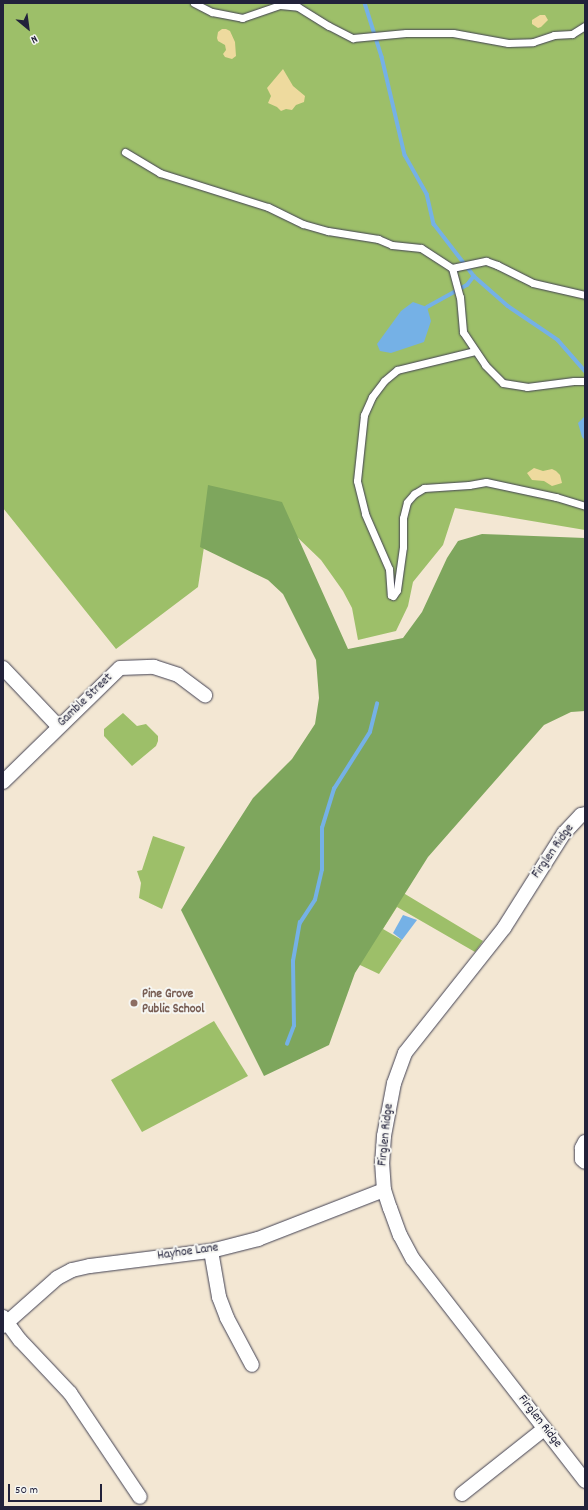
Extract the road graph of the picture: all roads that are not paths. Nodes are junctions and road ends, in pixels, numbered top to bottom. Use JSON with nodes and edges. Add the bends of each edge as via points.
{"nodes":[{"id":1,"x":194,"y":3,"type":"edge"},
{"id":2,"x":585,"y":26,"type":"edge"},
{"id":3,"x":124,"y":152,"type":"dead end"},
{"id":4,"x":455,"y":267,"type":"junction"},
{"id":5,"x":585,"y":295,"type":"edge"},
{"id":6,"x":475,"y":351,"type":"junction"},
{"id":7,"x":584,"y":381,"type":"edge"},
{"id":8,"x":585,"y":506,"type":"edge"},
{"id":9,"x":3,"y":668,"type":"edge"},
{"id":10,"x":205,"y":695,"type":"dead end"},
{"id":11,"x":60,"y":727,"type":"junction"},
{"id":12,"x":3,"y":782,"type":"edge"},
{"id":13,"x":585,"y":814,"type":"edge"},
{"id":14,"x":585,"y":1142,"type":"edge"},
{"id":15,"x":585,"y":1162,"type":"edge"},
{"id":16,"x":384,"y":1190,"type":"junction"},
{"id":17,"x":211,"y":1251,"type":"junction"},
{"id":18,"x":4,"y":1322,"type":"edge"},
{"id":19,"x":252,"y":1365,"type":"dead end"},
{"id":20,"x":544,"y":1429,"type":"junction"},
{"id":21,"x":585,"y":1481,"type":"edge"},
{"id":22,"x":462,"y":1494,"type":"dead end"},
{"id":23,"x":140,"y":1497,"type":"dead end"}],
"edges":[{"from":1,"to":2,"type":"lane","via":[[212,12],[242,18],[280,5],[298,6],[353,38],[406,33],[454,33],[508,43],[533,42],[554,35],[572,34]]},
{"from":3,"to":4,"type":"lane","via":[[160,173],[268,207],[303,224],[378,239],[392,245],[420,248]]},
{"from":4,"to":5,"type":"lane","via":[[486,261],[533,283]]},
{"from":4,"to":6,"type":"lane","via":[[463,332]]},
{"from":6,"to":7,"type":"lane","via":[[485,366],[503,384],[527,387]]},
{"from":6,"to":8,"type":"lane","via":[[397,370],[384,381],[372,397],[364,415],[357,481],[365,514],[389,569],[391,595],[393,596],[397,590],[403,547],[403,518],[407,502],[424,488],[486,482]]},
{"from":9,"to":11,"type":"street"},
{"from":10,"to":11,"type":"street","name":"Gamble Street","via":[[178,675],[154,667],[120,668]]},
{"from":11,"to":12,"type":"street","name":"Gamble Street"},
{"from":13,"to":16,"type":"street","name":"Firglen Ridge","via":[[564,833],[504,928],[404,1052],[394,1083],[384,1136]]},
{"from":14,"to":15,"type":"street","via":[[582,1159]]},
{"from":16,"to":17,"type":"street","name":"Hayhoe Lane","via":[[258,1239]]},
{"from":16,"to":20,"type":"street","name":"Firglen Ridge","via":[[400,1235],[413,1259]]},
{"from":17,"to":18,"type":"street","name":"Hayhoe Lane","via":[[72,1270],[57,1278]]},
{"from":17,"to":19,"type":"street","via":[[227,1318]]},
{"from":18,"to":23,"type":"street","via":[[70,1393]]},
{"from":20,"to":21,"type":"street","name":"Firglen Ridge"},
{"from":20,"to":22,"type":"street"}]}
